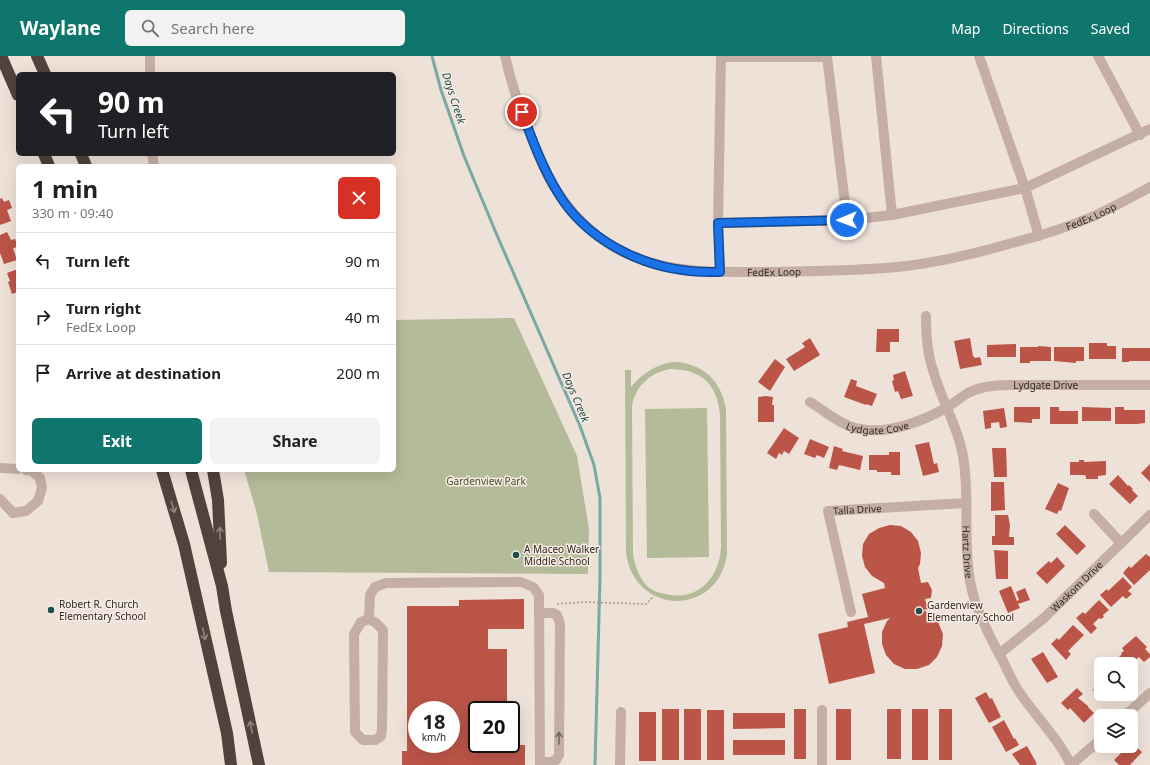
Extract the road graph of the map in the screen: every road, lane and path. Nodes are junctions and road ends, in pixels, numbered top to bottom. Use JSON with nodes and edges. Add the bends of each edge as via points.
{"nodes":[{"id":1,"x":1,"y":56,"type":"edge"},
{"id":2,"x":37,"y":56,"type":"edge"},
{"id":3,"x":150,"y":56,"type":"edge"},
{"id":4,"x":505,"y":56,"type":"edge"},
{"id":5,"x":721,"y":56,"type":"edge"},
{"id":6,"x":876,"y":56,"type":"edge"},
{"id":7,"x":979,"y":56,"type":"edge"},
{"id":8,"x":1098,"y":56,"type":"edge"},
{"id":9,"x":44,"y":72,"type":"edge"},
{"id":10,"x":150,"y":72,"type":"edge"},
{"id":11,"x":16,"y":90,"type":"edge"},
{"id":12,"x":1150,"y":129,"type":"edge"},
{"id":13,"x":1140,"y":134,"type":"junction"},
{"id":14,"x":1150,"y":187,"type":"edge"},
{"id":15,"x":1025,"y":188,"type":"junction"},
{"id":16,"x":892,"y":215,"type":"junction"},
{"id":17,"x":847,"y":220,"type":"junction"},
{"id":18,"x":718,"y":223,"type":"junction"},
{"id":19,"x":1039,"y":236,"type":"junction"},
{"id":20,"x":720,"y":272,"type":"junction"},
{"id":21,"x":926,"y":316,"type":"dead end"},
{"id":22,"x":1150,"y":385,"type":"edge"},
{"id":23,"x":810,"y":402,"type":"dead end"},
{"id":24,"x":947,"y":407,"type":"junction"},
{"id":25,"x":0,"y":468,"type":"edge"},
{"id":26,"x":16,"y":468,"type":"edge"},
{"id":27,"x":33,"y":472,"type":"edge"},
{"id":28,"x":163,"y":472,"type":"edge"},
{"id":29,"x":192,"y":472,"type":"edge"},
{"id":30,"x":213,"y":472,"type":"edge"},
{"id":31,"x":0,"y":499,"type":"edge"},
{"id":32,"x":966,"y":503,"type":"junction"},
{"id":33,"x":1094,"y":514,"type":"dead end"},
{"id":34,"x":1150,"y":515,"type":"edge"},
{"id":35,"x":1121,"y":543,"type":"junction"},
{"id":36,"x":222,"y":586,"type":"junction"},
{"id":37,"x":654,"y":596,"type":"dead end"},
{"id":38,"x":539,"y":609,"type":"junction"},
{"id":39,"x":851,"y":612,"type":"dead end"},
{"id":40,"x":369,"y":619,"type":"junction"},
{"id":41,"x":999,"y":654,"type":"junction"},
{"id":42,"x":1150,"y":693,"type":"edge"},
{"id":43,"x":1133,"y":709,"type":"edge"},
{"id":44,"x":822,"y":710,"type":"dead end"},
{"id":45,"x":621,"y":712,"type":"dead end"},
{"id":46,"x":1094,"y":745,"type":"edge"},
{"id":47,"x":540,"y":763,"type":"edge"},
{"id":48,"x":231,"y":765,"type":"edge"},
{"id":49,"x":259,"y":765,"type":"edge"},
{"id":50,"x":620,"y":765,"type":"edge"},
{"id":51,"x":822,"y":765,"type":"edge"},
{"id":52,"x":1071,"y":765,"type":"edge"}],
"edges":[{"from":1,"to":11,"type":"highway"},
{"from":2,"to":9,"type":"highway"},
{"from":3,"to":10,"type":"street"},
{"from":4,"to":20,"type":"street","name":"FedEx Loop","via":[[514,91],[545,170],[558,194],[577,217],[614,247],[646,261],[690,271]]},
{"from":5,"to":17,"type":"street","via":[[827,57]]},
{"from":5,"to":18,"type":"street"},
{"from":6,"to":16,"type":"street"},
{"from":7,"to":15,"type":"street"},
{"from":8,"to":13,"type":"street"},
{"from":12,"to":13,"type":"street"},
{"from":13,"to":15,"type":"street"},
{"from":14,"to":19,"type":"street","name":"FedEx Loop","via":[[1094,216]]},
{"from":15,"to":16,"type":"street"},
{"from":15,"to":19,"type":"street"},
{"from":16,"to":17,"type":"street"},
{"from":17,"to":18,"type":"street"},
{"from":18,"to":20,"type":"street"},
{"from":19,"to":20,"type":"street","name":"FedEx Loop","via":[[958,258],[899,267],[851,271]]},
{"from":21,"to":24,"type":"street","name":"Hartz Drive","via":[[930,359]]},
{"from":22,"to":24,"type":"street","name":"Lydgate Drive","via":[[997,385],[969,393]]},
{"from":23,"to":24,"type":"street","name":"Lydgate Cove","via":[[847,425],[873,430],[904,426]]},
{"from":24,"to":32,"type":"street","name":"Hartz Drive","via":[[963,456]]},
{"from":25,"to":26,"type":"street"},
{"from":27,"to":31,"type":"street","via":[[40,478],[42,488],[38,501],[26,512],[13,513]]},
{"from":28,"to":48,"type":"highway","one_way":true,"via":[[185,551],[227,733]]},
{"from":29,"to":36,"type":"highway"},
{"from":36,"to":30,"type":"highway","one_way":true,"via":[[218,500]]},
{"from":32,"to":39,"type":"street","name":"Talla Drive","via":[[828,511]]},
{"from":32,"to":41,"type":"street","name":"Hartz Drive","via":[[970,585],[978,612]]},
{"from":33,"to":35,"type":"street"},
{"from":34,"to":35,"type":"street","name":"Waskom Drive"},
{"from":35,"to":41,"type":"street","name":"Waskom Drive","via":[[1044,618]]},
{"from":49,"to":36,"type":"highway","one_way":true},
{"from":37,"to":38,"type":"path","via":[[646,604],[585,602]]},
{"from":38,"to":40,"type":"street","via":[[539,595],[533,587],[521,582],[386,583],[375,587],[370,594]]},
{"from":38,"to":47,"type":"street"},
{"from":47,"to":38,"type":"street","one_way":true,"via":[[556,760],[559,755],[560,624],[557,615]]},
{"from":40,"to":40,"type":"street","via":[[383,630],[382,729],[381,736],[376,740],[362,740],[355,732],[354,634],[361,622]]},
{"from":41,"to":52,"type":"street","name":"Hartz Drive","via":[[1019,692],[1060,745]]},
{"from":42,"to":43,"type":"street"},
{"from":44,"to":51,"type":"street"},
{"from":45,"to":50,"type":"street"},
{"from":46,"to":52,"type":"street"}]}
